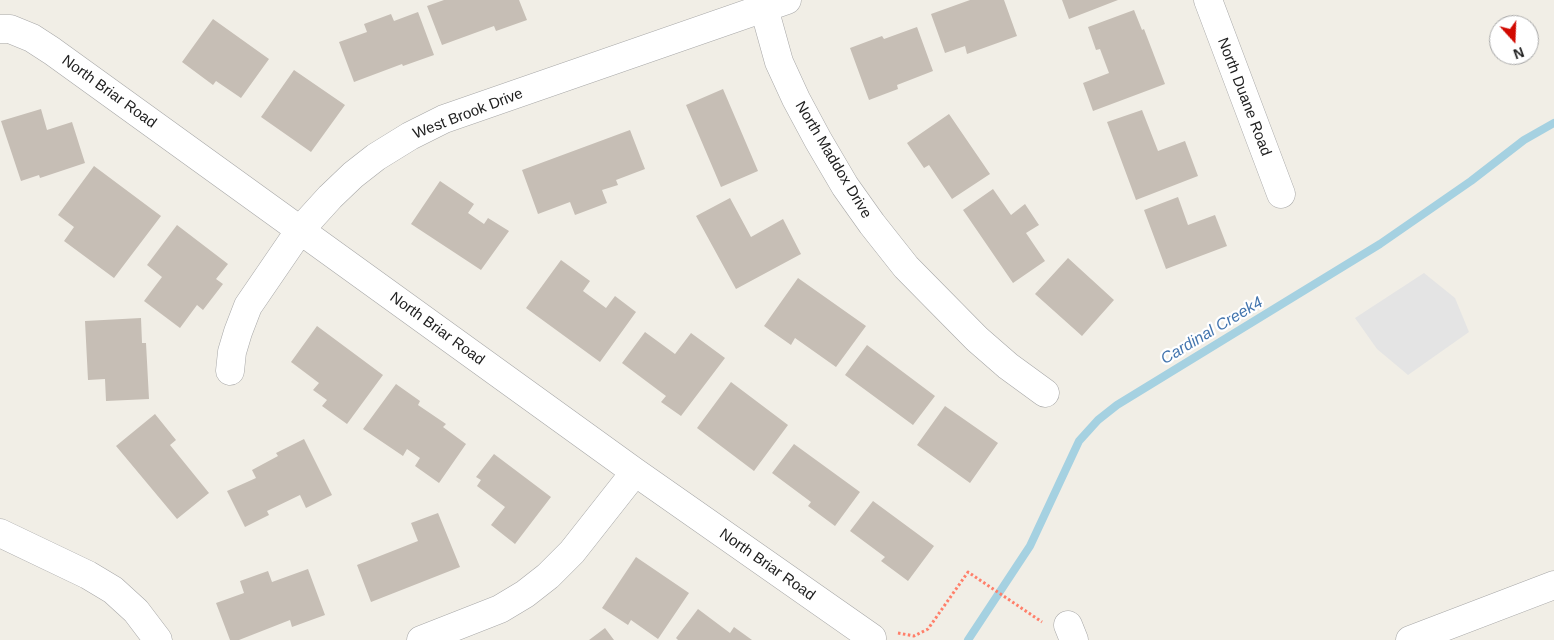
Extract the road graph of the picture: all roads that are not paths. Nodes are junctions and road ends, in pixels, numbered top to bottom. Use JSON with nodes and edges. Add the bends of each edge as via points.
{"nodes":[{"id":1,"x":1208,"y":0,"type":"edge"},
{"id":2,"x":776,"y":4,"type":"edge"},
{"id":3,"x":0,"y":29,"type":"edge"},
{"id":4,"x":1281,"y":194,"type":"dead end"},
{"id":5,"x":300,"y":230,"type":"junction"},
{"id":6,"x":230,"y":371,"type":"dead end"},
{"id":7,"x":1045,"y":393,"type":"dead end"},
{"id":8,"x":635,"y":472,"type":"junction"},
{"id":9,"x":0,"y":533,"type":"edge"},
{"id":10,"x":1554,"y":585,"type":"edge"},
{"id":11,"x":872,"y":638,"type":"road end"},
{"id":12,"x":158,"y":640,"type":"edge"},
{"id":13,"x":421,"y":640,"type":"edge"},
{"id":14,"x":1410,"y":640,"type":"edge"}],
"edges":[{"from":1,"to":4,"type":"street","name":"North Duane Road"},
{"from":2,"to":5,"type":"street","name":"West Brook Drive","via":[[444,120],[410,136],[353,176]]},
{"from":2,"to":7,"type":"street","name":"North Maddox Drive","via":[[779,62],[845,186],[906,267],[977,339]]},
{"from":3,"to":5,"type":"street","name":"North Briar Road","via":[[10,29],[32,38],[52,51]]},
{"from":5,"to":6,"type":"street","name":"West Brook Drive","via":[[248,306],[234,346]]},
{"from":5,"to":8,"type":"street","name":"North Briar Road"},
{"from":8,"to":11,"type":"street","name":"North Briar Road"},
{"from":8,"to":13,"type":"street","via":[[572,552],[548,576],[500,609]]},
{"from":9,"to":12,"type":"street","via":[[113,590],[136,611]]},
{"from":10,"to":14,"type":"street"}]}
